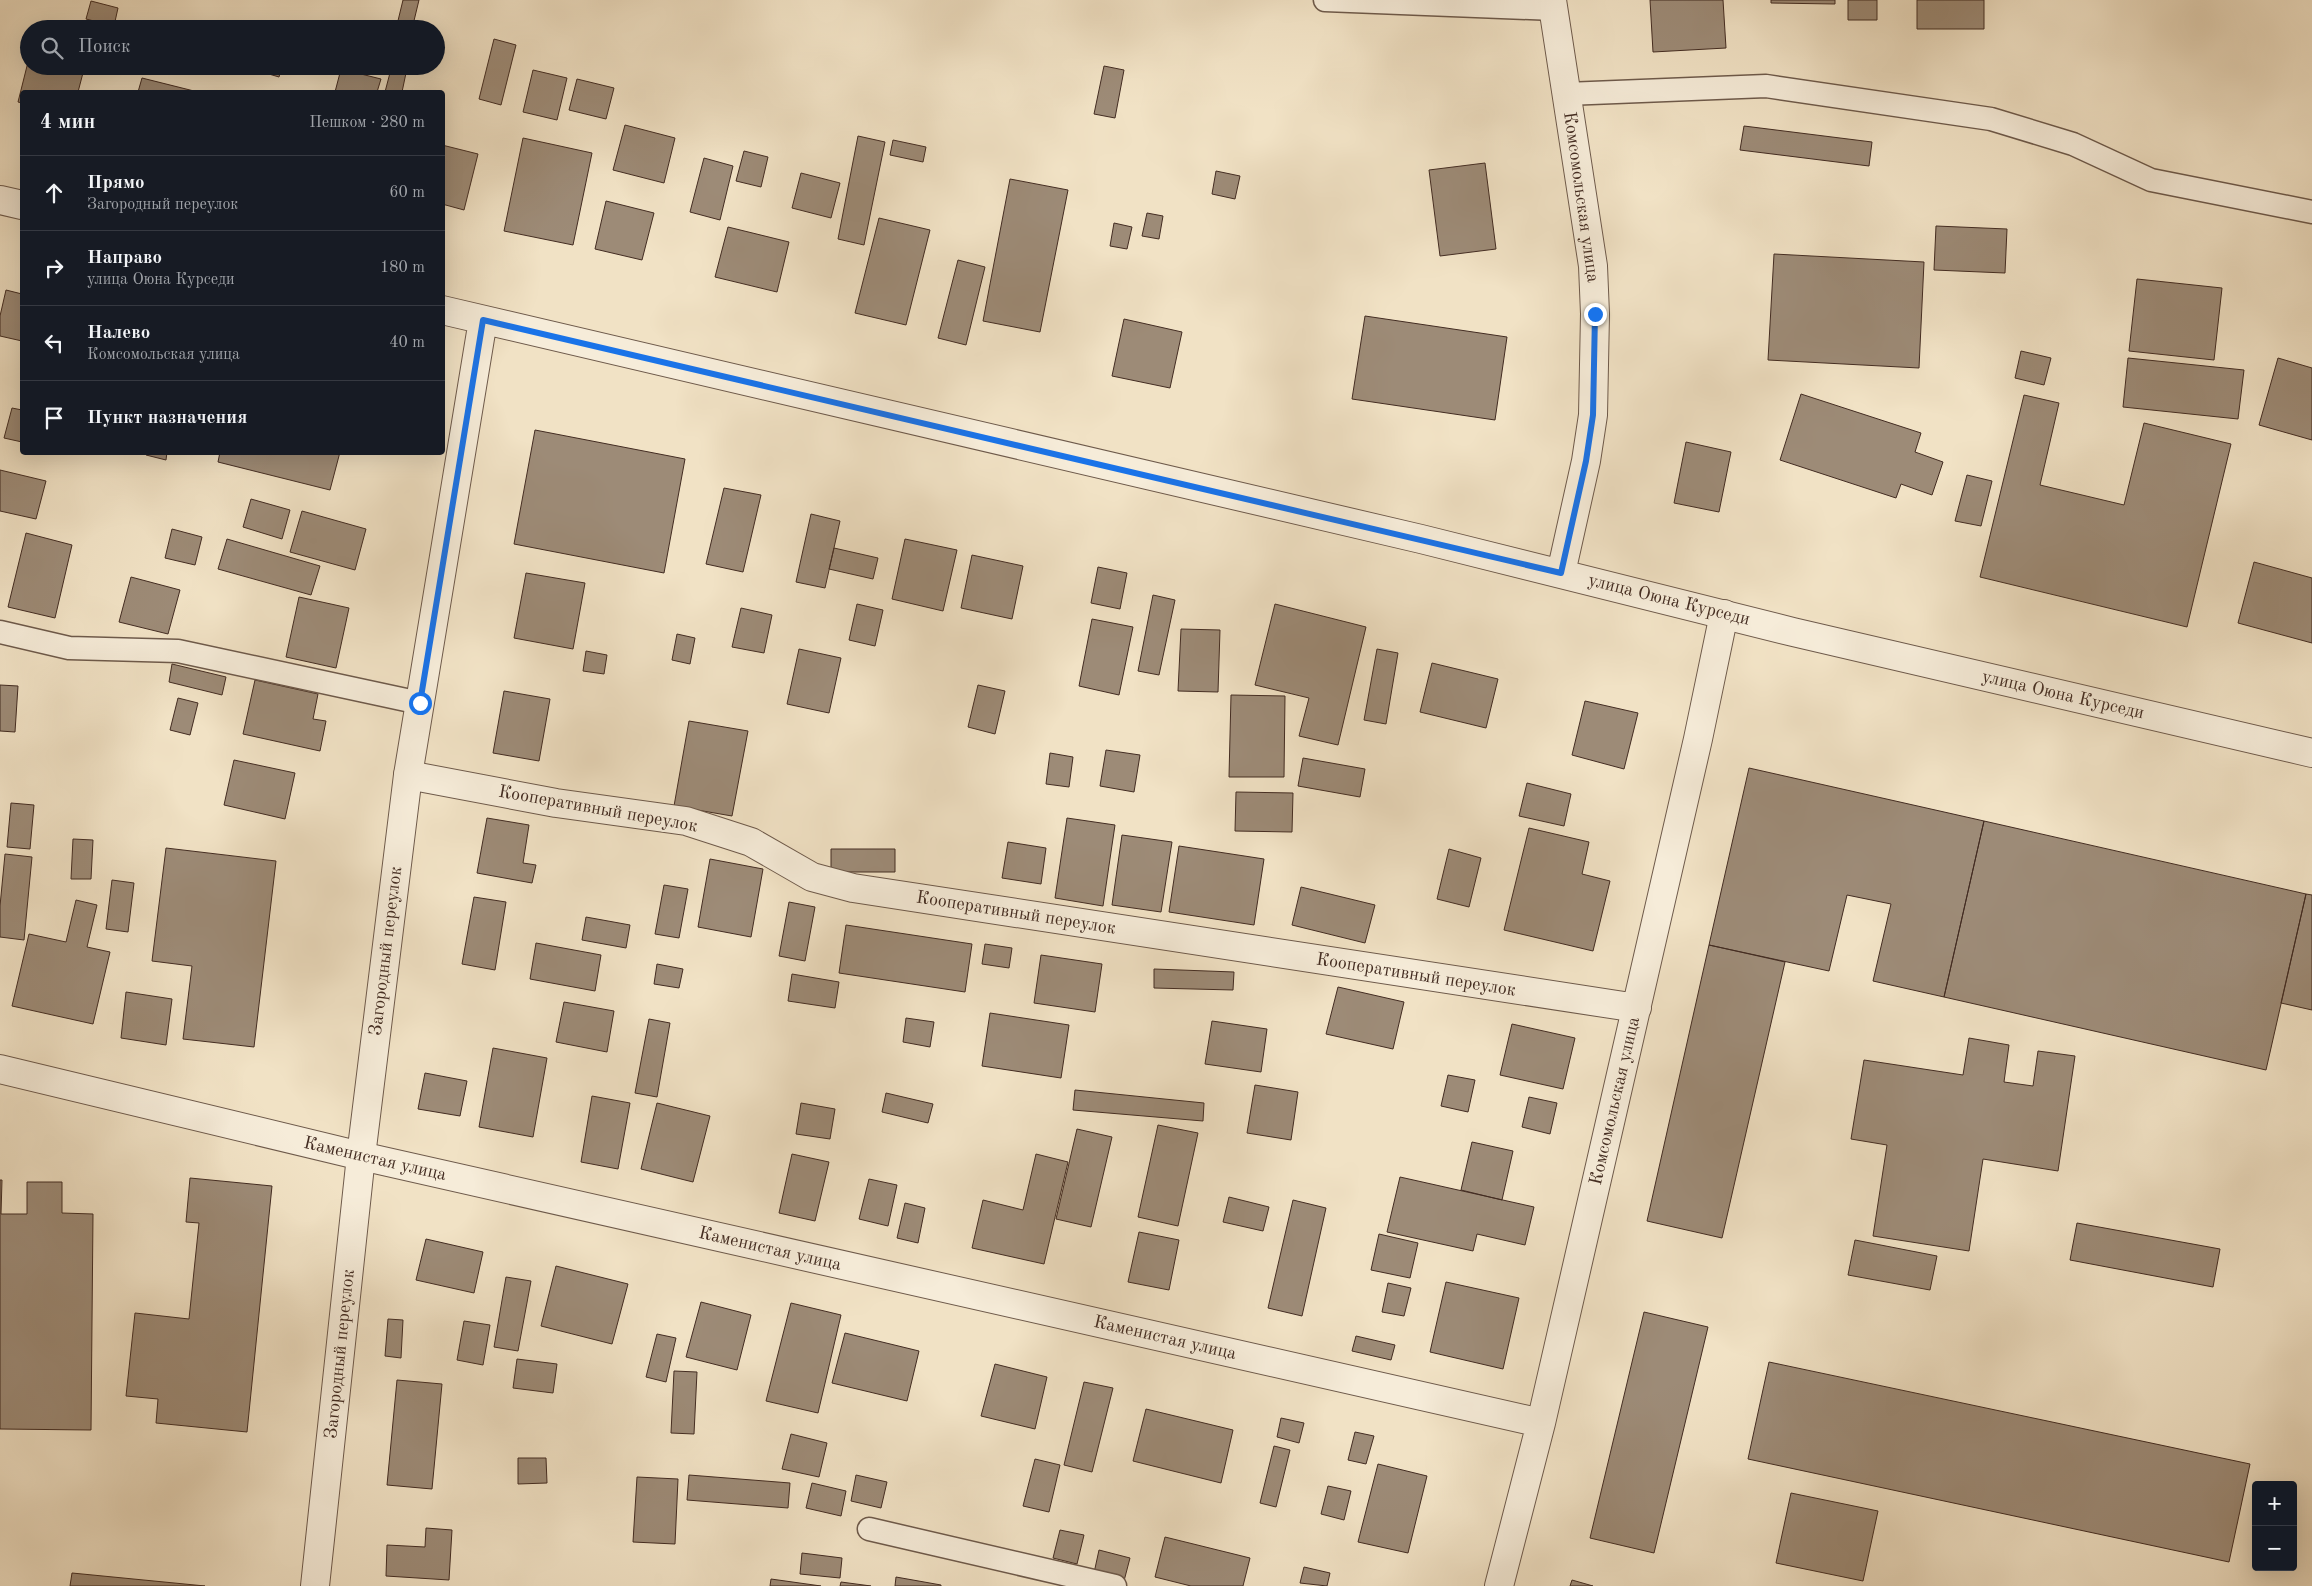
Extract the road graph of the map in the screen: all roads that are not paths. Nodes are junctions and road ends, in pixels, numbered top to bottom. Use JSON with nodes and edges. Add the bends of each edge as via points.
{"nodes":[{"id":1,"x":1325,"y":0,"type":"edge"},
{"id":2,"x":1553,"y":4,"type":"edge"},
{"id":3,"x":1566,"y":94,"type":"junction"},
{"id":4,"x":0,"y":200,"type":"edge"},
{"id":5,"x":20,"y":205,"type":"edge"},
{"id":6,"x":2312,"y":212,"type":"edge"},
{"id":7,"x":445,"y":311,"type":"edge"},
{"id":8,"x":483,"y":320,"type":"junction"},
{"id":9,"x":1561,"y":573,"type":"junction"},
{"id":10,"x":1724,"y":614,"type":"junction"},
{"id":11,"x":0,"y":632,"type":"edge"},
{"id":12,"x":420,"y":703,"type":"junction"},
{"id":13,"x":2312,"y":753,"type":"edge"},
{"id":14,"x":408,"y":775,"type":"junction"},
{"id":15,"x":1637,"y":1008,"type":"junction"},
{"id":16,"x":0,"y":1069,"type":"edge"},
{"id":17,"x":361,"y":1156,"type":"junction"},
{"id":18,"x":1541,"y":1423,"type":"junction"},
{"id":19,"x":869,"y":1529,"type":"dead end"},
{"id":20,"x":315,"y":1586,"type":"edge"},
{"id":21,"x":1115,"y":1586,"type":"edge"},
{"id":22,"x":1499,"y":1586,"type":"edge"}],
"edges":[{"from":1,"to":2,"type":"lane"},
{"from":2,"to":3,"type":"street","name":"Комсомольская улица"},
{"from":3,"to":6,"type":"lane","via":[[1766,86],[1991,119],[2073,144],[2151,180]]},
{"from":3,"to":9,"type":"street","name":"Комсомольская улица","via":[[1593,266],[1595,366],[1593,415],[1586,461]]},
{"from":4,"to":5,"type":"street"},
{"from":7,"to":8,"type":"street","name":"улица Оюна Курседи"},
{"from":8,"to":9,"type":"street","name":"улица Оюна Курседи"},
{"from":8,"to":12,"type":"street","name":"Загородный переулок"},
{"from":9,"to":10,"type":"street","name":"улица Оюна Курседи"},
{"from":10,"to":13,"type":"street","name":"улица Оюна Курседи"},
{"from":10,"to":15,"type":"street","name":"Комсомольская улица"},
{"from":11,"to":12,"type":"lane","via":[[70,648],[178,651]]},
{"from":12,"to":14,"type":"street","name":"Загородный переулок"},
{"from":14,"to":15,"type":"street","name":"Кооперативный переулок","via":[[556,803],[686,821],[751,842],[812,877],[853,888]]},
{"from":14,"to":17,"type":"street","name":"Загородный переулок"},
{"from":15,"to":18,"type":"street","name":"Комсомольская улица"},
{"from":16,"to":17,"type":"street","name":"Каменистая улица"},
{"from":17,"to":18,"type":"street","name":"Каменистая улица"},
{"from":17,"to":20,"type":"street","name":"Загородный переулок"},
{"from":18,"to":22,"type":"street","name":"Комсомольская улица"},
{"from":19,"to":21,"type":"lane"}]}
